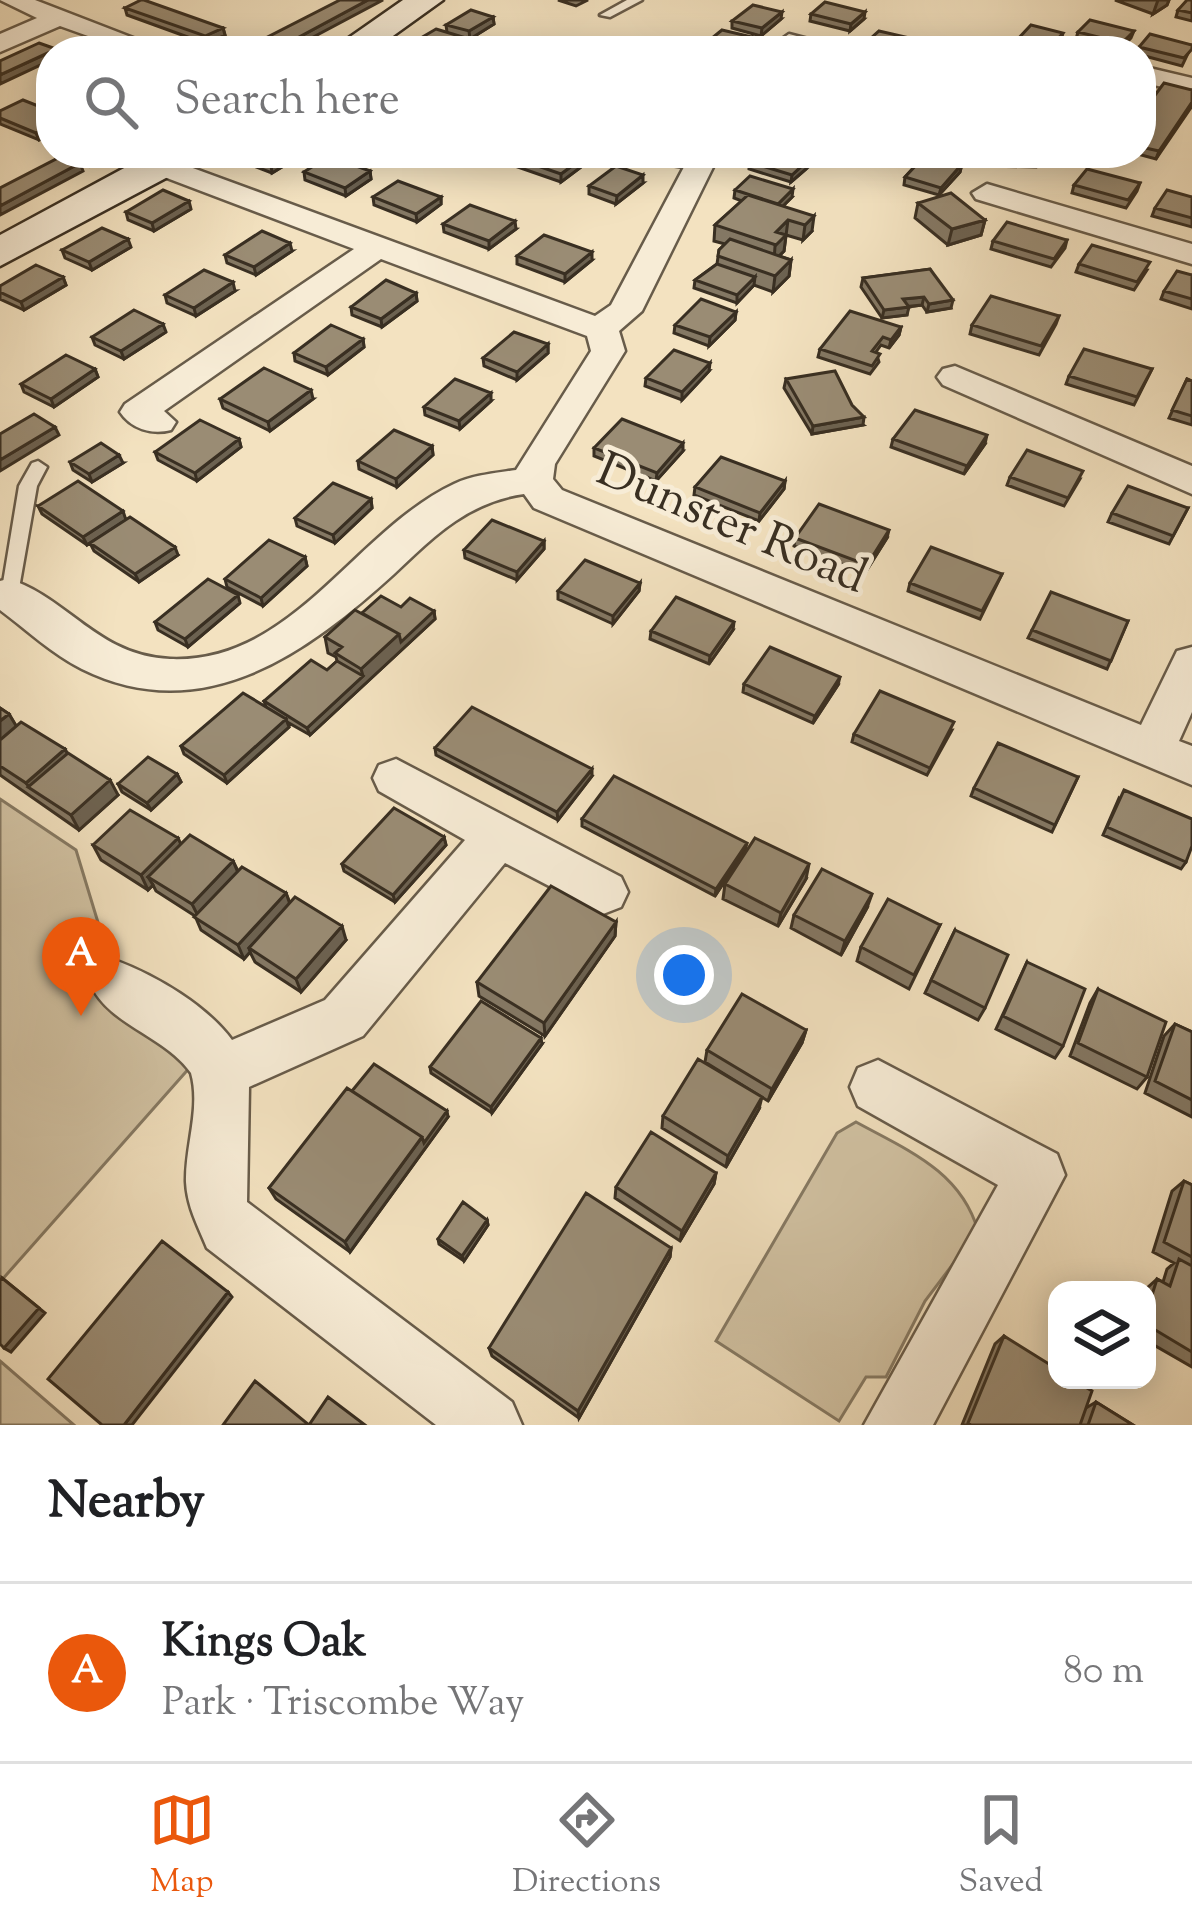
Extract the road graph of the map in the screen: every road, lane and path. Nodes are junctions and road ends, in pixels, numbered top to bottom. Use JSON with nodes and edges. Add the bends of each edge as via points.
{"nodes":[{"id":1,"x":11,"y":0,"type":"edge"},
{"id":2,"x":426,"y":0,"type":"edge"},
{"id":3,"x":636,"y":0,"type":"edge"},
{"id":4,"x":606,"y":15,"type":"dead end"},
{"id":5,"x":59,"y":17,"type":"junction"},
{"id":6,"x":112,"y":36,"type":"edge"},
{"id":7,"x":371,"y":36,"type":"edge"},
{"id":8,"x":0,"y":44,"type":"edge"},
{"id":9,"x":1156,"y":78,"type":"edge"},
{"id":10,"x":1192,"y":86,"type":"edge"},
{"id":11,"x":156,"y":168,"type":"edge"},
{"id":12,"x":193,"y":168,"type":"edge"},
{"id":13,"x":698,"y":168,"type":"edge"},
{"id":14,"x":987,"y":193,"type":"dead end"},
{"id":15,"x":376,"y":248,"type":"junction"},
{"id":16,"x":0,"y":254,"type":"edge"},
{"id":17,"x":1192,"y":254,"type":"edge"},
{"id":18,"x":599,"y":329,"type":"junction"},
{"id":19,"x":955,"y":376,"type":"dead end"},
{"id":20,"x":158,"y":422,"type":"dead end"},
{"id":21,"x":38,"y":467,"type":"dead end"},
{"id":22,"x":534,"y":480,"type":"junction"},
{"id":23,"x":1192,"y":481,"type":"edge"},
{"id":24,"x":4,"y":594,"type":"edge"},
{"id":25,"x":1192,"y":663,"type":"edge"},
{"id":26,"x":1172,"y":758,"type":"edge"},
{"id":27,"x":397,"y":778,"type":"dead end"},
{"id":28,"x":499,"y":835,"type":"junction"},
{"id":29,"x":603,"y":892,"type":"dead end"},
{"id":30,"x":117,"y":985,"type":"dead end"},
{"id":31,"x":218,"y":1074,"type":"junction"},
{"id":32,"x":878,"y":1087,"type":"dead end"},
{"id":33,"x":489,"y":1425,"type":"edge"},
{"id":34,"x":897,"y":1425,"type":"edge"}],
"edges":[{"from":1,"to":5,"type":"street"},
{"from":2,"to":7,"type":"street"},
{"from":3,"to":4,"type":"lane"},
{"from":5,"to":6,"type":"street"},
{"from":5,"to":8,"type":"street"},
{"from":9,"to":10,"type":"street"},
{"from":11,"to":16,"type":"street"},
{"from":12,"to":15,"type":"street"},
{"from":13,"to":18,"type":"street","via":[[625,310]]},
{"from":14,"to":17,"type":"street"},
{"from":15,"to":18,"type":"street"},
{"from":15,"to":20,"type":"street","via":[[138,412]]},
{"from":18,"to":22,"type":"street","name":"Dunster Road","via":[[608,351],[536,464]]},
{"from":19,"to":23,"type":"street"},
{"from":21,"to":24,"type":"lane"},
{"from":22,"to":24,"type":"street","via":[[466,493],[290,641],[233,667],[170,675],[113,665]]},
{"from":22,"to":26,"type":"street","name":"Dunster Road","via":[[561,505]]},
{"from":25,"to":26,"type":"street"},
{"from":27,"to":28,"type":"street"},
{"from":28,"to":29,"type":"street"},
{"from":28,"to":31,"type":"street","via":[[344,1018]]},
{"from":30,"to":31,"type":"street","via":[[207,1048]]},
{"from":31,"to":33,"type":"street","via":[[212,1192],[228,1226]]},
{"from":32,"to":34,"type":"street","via":[[1036,1175]]}]}
